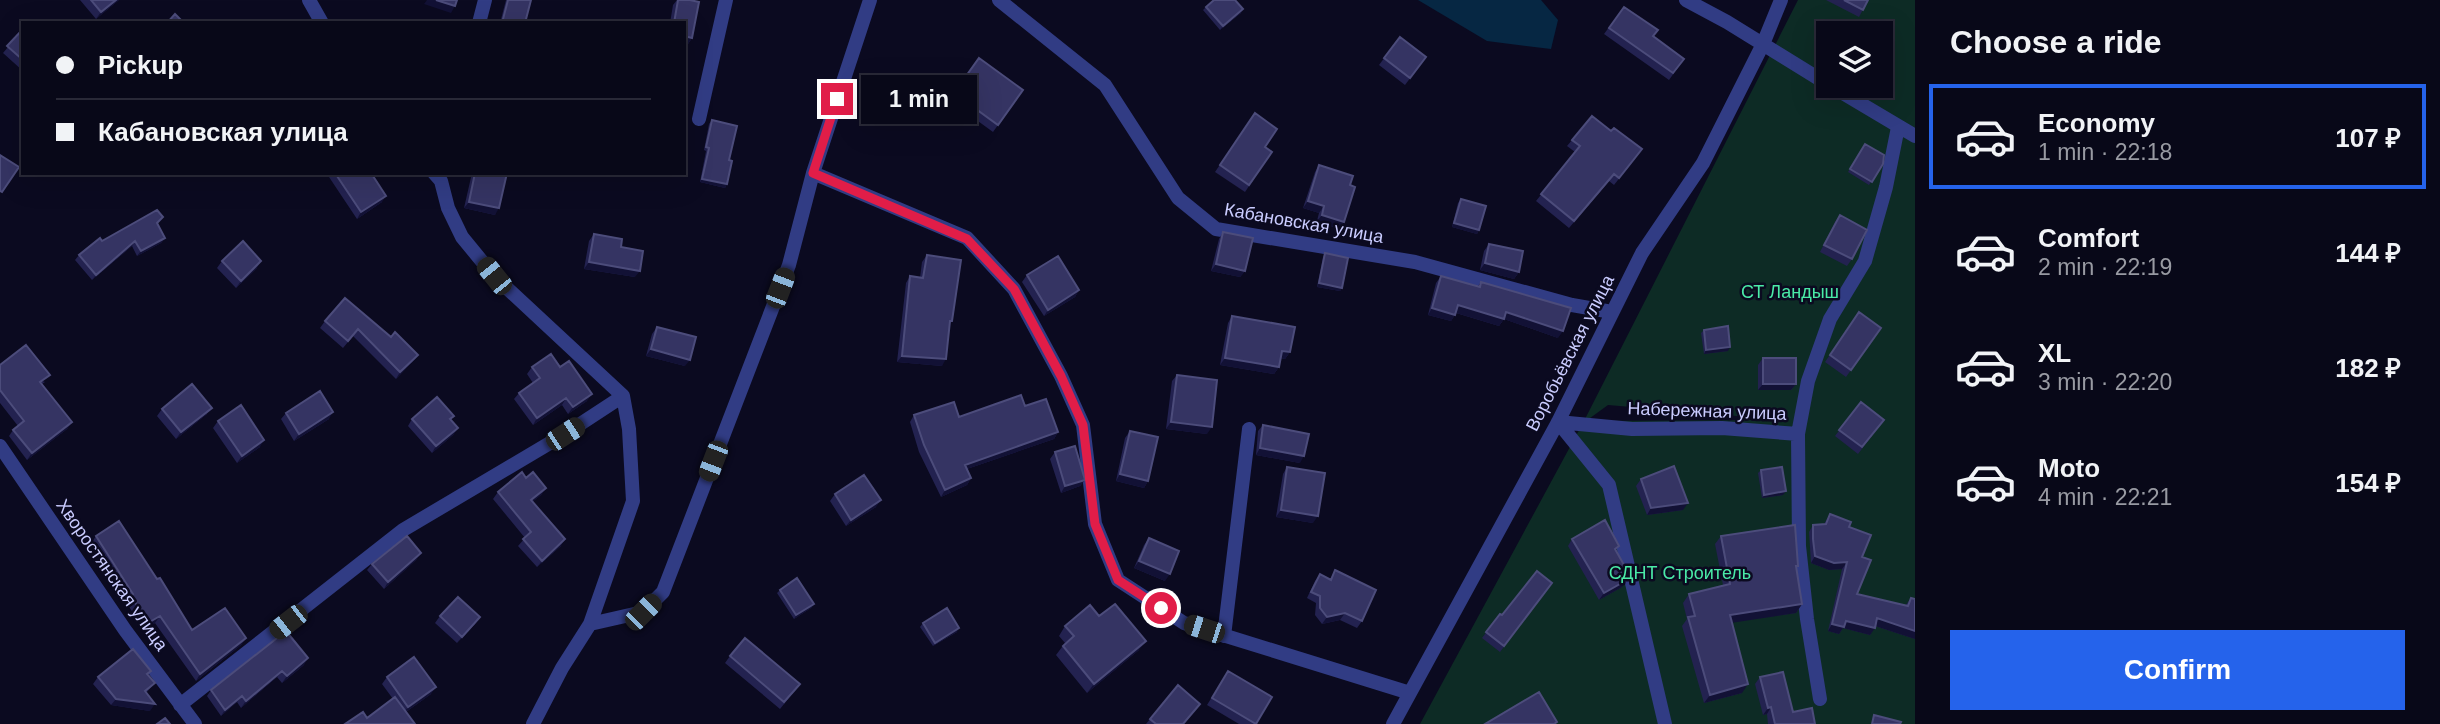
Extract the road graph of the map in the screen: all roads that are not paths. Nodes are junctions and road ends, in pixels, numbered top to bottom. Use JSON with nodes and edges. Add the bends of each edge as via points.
{"nodes":[{"id":1,"x":309,"y":0,"type":"edge"},
{"id":2,"x":485,"y":0,"type":"edge"},
{"id":3,"x":726,"y":0,"type":"edge"},
{"id":4,"x":870,"y":0,"type":"edge"},
{"id":5,"x":999,"y":0,"type":"edge"},
{"id":6,"x":1686,"y":0,"type":"edge"},
{"id":7,"x":1781,"y":0,"type":"edge"},
{"id":8,"x":321,"y":21,"type":"edge"},
{"id":9,"x":480,"y":21,"type":"edge"},
{"id":10,"x":1766,"y":46,"type":"junction"},
{"id":11,"x":1816,"y":76,"type":"edge"},
{"id":12,"x":1851,"y":98,"type":"edge"},
{"id":13,"x":699,"y":119,"type":"dead end"},
{"id":14,"x":1898,"y":127,"type":"junction"},
{"id":15,"x":1915,"y":135,"type":"edge"},
{"id":16,"x":813,"y":173,"type":"junction"},
{"id":17,"x":440,"y":176,"type":"edge"},
{"id":18,"x":1612,"y":312,"type":"junction"},
{"id":19,"x":623,"y":396,"type":"junction"},
{"id":20,"x":1558,"y":422,"type":"junction"},
{"id":21,"x":1250,"y":429,"type":"dead end"},
{"id":22,"x":1798,"y":434,"type":"junction"},
{"id":23,"x":0,"y":446,"type":"edge"},
{"id":24,"x":590,"y":624,"type":"junction"},
{"id":25,"x":1224,"y":636,"type":"junction"},
{"id":26,"x":1410,"y":693,"type":"junction"},
{"id":27,"x":1821,"y":699,"type":"dead end"},
{"id":28,"x":180,"y":705,"type":"junction"},
{"id":29,"x":195,"y":724,"type":"edge"},
{"id":30,"x":533,"y":724,"type":"edge"},
{"id":31,"x":1393,"y":724,"type":"edge"},
{"id":32,"x":1665,"y":724,"type":"edge"}],
"edges":[{"from":1,"to":8,"type":"street"},
{"from":2,"to":9,"type":"street"},
{"from":3,"to":13,"type":"street"},
{"from":4,"to":16,"type":"street"},
{"from":5,"to":18,"type":"street","name":"Кабановская улица","via":[[1105,85],[1178,198],[1216,229],[1415,262]]},
{"from":6,"to":10,"type":"street"},
{"from":7,"to":10,"type":"street","name":"Воробьёвская улица"},
{"from":10,"to":11,"type":"street"},
{"from":10,"to":18,"type":"street","name":"Воробьёвская улица","via":[[1703,163],[1642,253]]},
{"from":12,"to":14,"type":"street"},
{"from":14,"to":15,"type":"street"},
{"from":14,"to":22,"type":"street","via":[[1865,261],[1830,319],[1808,381]]},
{"from":16,"to":24,"type":"street","via":[[789,265],[663,592],[643,612]]},
{"from":16,"to":25,"type":"street","via":[[967,239],[1014,289],[1083,425],[1095,524],[1118,580],[1184,623]]},
{"from":17,"to":19,"type":"street","via":[[462,237],[494,276]]},
{"from":18,"to":20,"type":"street","name":"Воробьёвская улица"},
{"from":19,"to":24,"type":"street","via":[[633,501]]},
{"from":19,"to":28,"type":"street","via":[[402,530]]},
{"from":20,"to":22,"type":"street","name":"Набережная улица"},
{"from":20,"to":26,"type":"street","name":"Воробьёвская улица"},
{"from":20,"to":32,"type":"street","via":[[1609,485]]},
{"from":21,"to":25,"type":"street"},
{"from":22,"to":27,"type":"street","name":"Набережная улица","via":[[1799,546]]},
{"from":23,"to":28,"type":"street","name":"Хворостянская улица"},
{"from":24,"to":30,"type":"street"},
{"from":25,"to":26,"type":"street"},
{"from":26,"to":31,"type":"street","name":"Воробьёвская улица"},
{"from":28,"to":29,"type":"street","name":"Хворостянская улица"}]}
